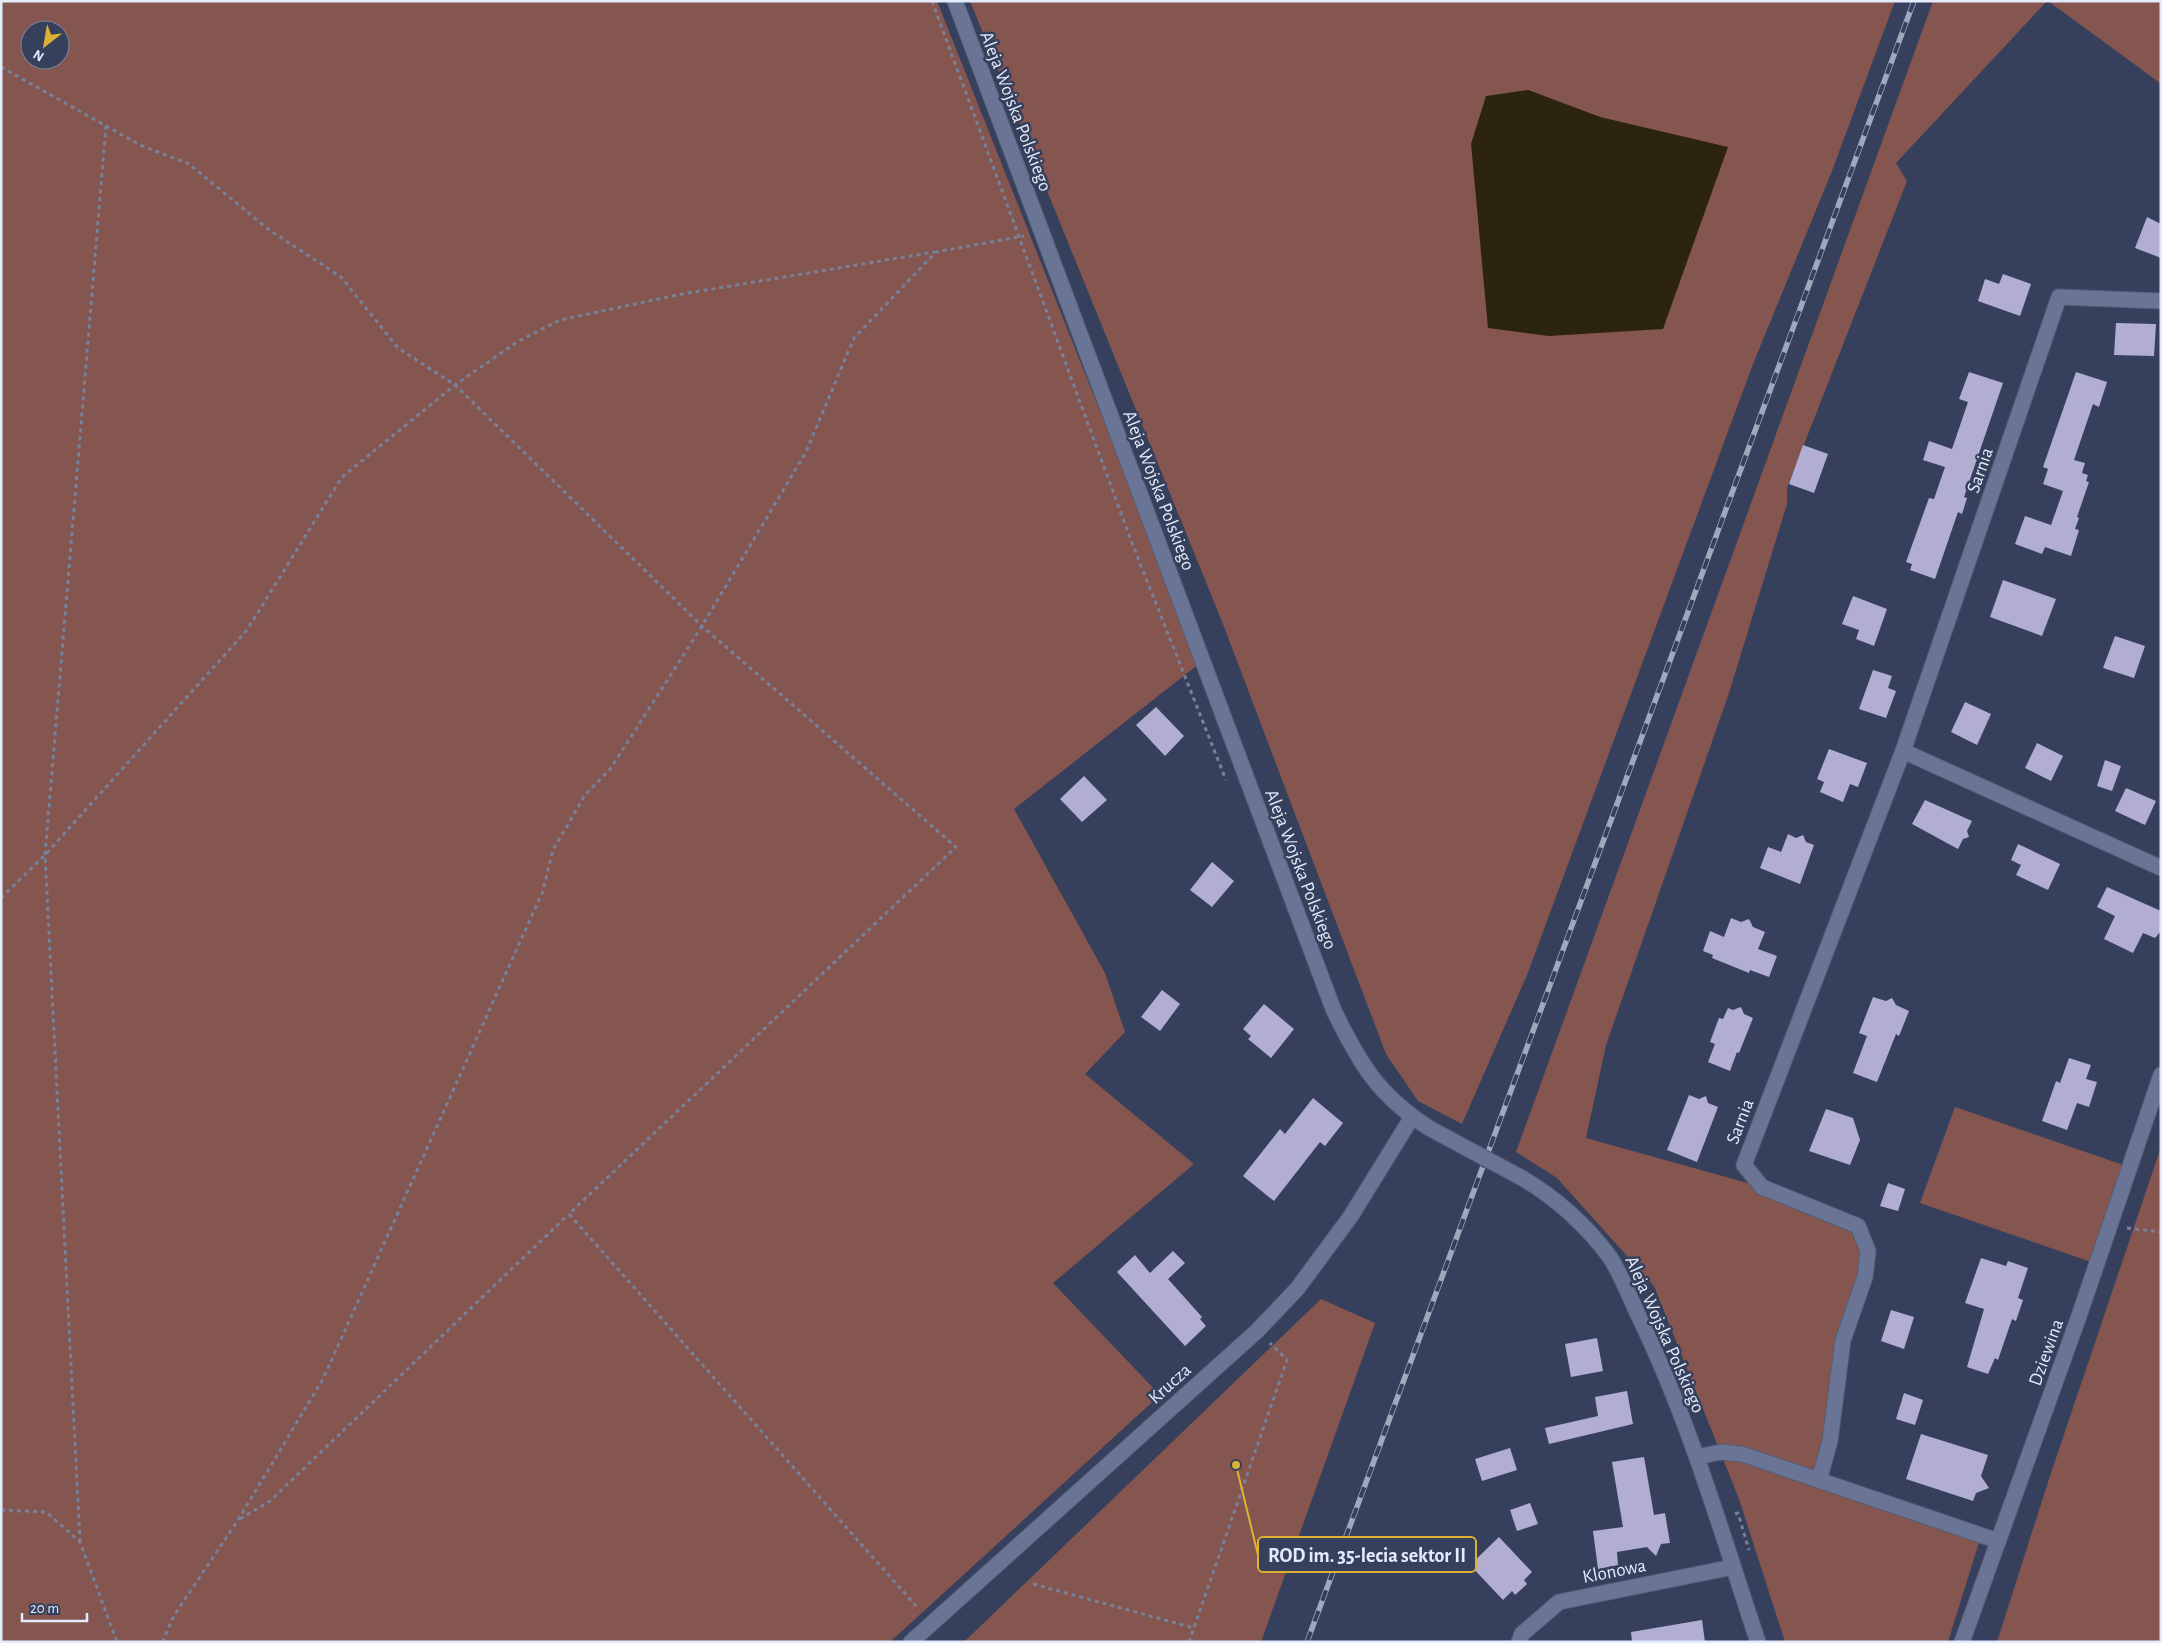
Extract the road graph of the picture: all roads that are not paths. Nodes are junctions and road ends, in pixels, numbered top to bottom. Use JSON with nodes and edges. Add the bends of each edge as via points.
{"nodes":[{"id":1,"x":954,"y":1,"type":"edge"},
{"id":2,"x":2161,"y":301,"type":"edge"},
{"id":3,"x":1903,"y":751,"type":"junction"},
{"id":4,"x":2161,"y":868,"type":"edge"},
{"id":5,"x":2161,"y":1075,"type":"edge"},
{"id":6,"x":1412,"y":1117,"type":"junction"},
{"id":7,"x":1697,"y":1457,"type":"junction"},
{"id":8,"x":1819,"y":1480,"type":"junction"},
{"id":9,"x":1998,"y":1541,"type":"junction"},
{"id":10,"x":1733,"y":1567,"type":"junction"},
{"id":11,"x":910,"y":1642,"type":"edge"},
{"id":12,"x":1519,"y":1642,"type":"edge"},
{"id":13,"x":1758,"y":1642,"type":"edge"},
{"id":14,"x":1962,"y":1642,"type":"edge"}],
"edges":[{"from":1,"to":6,"type":"street","name":"Aleja Wojska Polskiego","via":[[1334,1011],[1356,1055],[1380,1089]]},
{"from":2,"to":3,"type":"street","name":"Sarnia","via":[[2059,297]]},
{"from":3,"to":4,"type":"street"},
{"from":3,"to":8,"type":"street","name":"Sarnia","via":[[1744,1165],[1762,1187],[1858,1226],[1868,1251],[1865,1278],[1843,1340],[1830,1441]]},
{"from":5,"to":9,"type":"street","name":"Dziewina"},
{"from":6,"to":7,"type":"street","name":"Aleja Wojska Polskiego","bridge":true,"via":[[1545,1191],[1610,1257],[1655,1350]]},
{"from":6,"to":11,"type":"street","name":"Krucza","via":[[1351,1216],[1297,1289],[1257,1331]]},
{"from":7,"to":8,"type":"street","via":[[1729,1451]]},
{"from":7,"to":10,"type":"street","name":"Aleja Wojska Polskiego"},
{"from":8,"to":9,"type":"street"},
{"from":9,"to":14,"type":"street","name":"Dziewina"},
{"from":10,"to":12,"type":"street","name":"Klonowa","via":[[1559,1602],[1522,1634]]},
{"from":10,"to":13,"type":"street","name":"Aleja Wojska Polskiego"}]}
